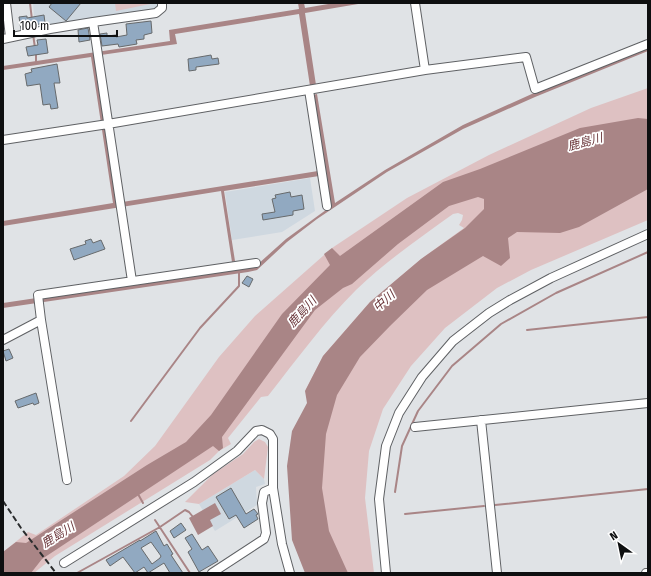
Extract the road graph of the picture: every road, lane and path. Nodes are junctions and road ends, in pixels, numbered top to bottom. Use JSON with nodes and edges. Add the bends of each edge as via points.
{"nodes":[{"id":1,"x":6,"y":3,"type":"edge"},
{"id":2,"x":162,"y":3,"type":"edge"},
{"id":3,"x":415,"y":3,"type":"edge"},
{"id":4,"x":93,"y":22,"type":"junction"},
{"id":5,"x":6,"y":38,"type":"edge"},
{"id":6,"x":648,"y":44,"type":"edge"},
{"id":7,"x":425,"y":70,"type":"junction"},
{"id":8,"x":309,"y":90,"type":"junction"},
{"id":9,"x":108,"y":124,"type":"junction"},
{"id":10,"x":3,"y":140,"type":"edge"},
{"id":11,"x":327,"y":206,"type":"dead end"},
{"id":12,"x":648,"y":234,"type":"edge"},
{"id":13,"x":256,"y":263,"type":"dead end"},
{"id":14,"x":132,"y":281,"type":"junction"},
{"id":15,"x":41,"y":320,"type":"junction"},
{"id":16,"x":3,"y":340,"type":"edge"},
{"id":17,"x":648,"y":403,"type":"edge"},
{"id":18,"x":481,"y":420,"type":"junction"},
{"id":19,"x":415,"y":427,"type":"dead end"},
{"id":20,"x":67,"y":480,"type":"dead end"},
{"id":21,"x":273,"y":488,"type":"junction"},
{"id":22,"x":64,"y":564,"type":"dead end"},
{"id":23,"x":212,"y":573,"type":"edge"},
{"id":24,"x":290,"y":573,"type":"edge"},
{"id":25,"x":386,"y":573,"type":"edge"},
{"id":26,"x":497,"y":573,"type":"edge"}],
"edges":[{"from":1,"to":5,"type":"street"},
{"from":2,"to":4,"type":"street","via":[[162,8],[156,13]]},
{"from":3,"to":7,"type":"street"},
{"from":4,"to":5,"type":"street"},
{"from":4,"to":9,"type":"street"},
{"from":6,"to":7,"type":"street","via":[[535,89],[526,57]]},
{"from":7,"to":8,"type":"street"},
{"from":8,"to":9,"type":"street"},
{"from":8,"to":11,"type":"street"},
{"from":9,"to":10,"type":"street"},
{"from":9,"to":14,"type":"street"},
{"from":12,"to":25,"type":"street","via":[[551,278],[499,307],[453,340],[422,377],[399,414],[386,446],[379,499]]},
{"from":13,"to":14,"type":"street"},
{"from":14,"to":15,"type":"street","via":[[38,295]]},
{"from":15,"to":16,"type":"street"},
{"from":15,"to":20,"type":"street"},
{"from":17,"to":18,"type":"street"},
{"from":18,"to":19,"type":"street"},
{"from":18,"to":26,"type":"street"},
{"from":21,"to":22,"type":"street","via":[[273,440],[270,434],[262,430],[256,431],[238,451],[194,482]]},
{"from":21,"to":23,"type":"street","via":[[264,492],[262,503],[266,534],[264,539]]},
{"from":21,"to":24,"type":"street","via":[[282,544]]}]}
